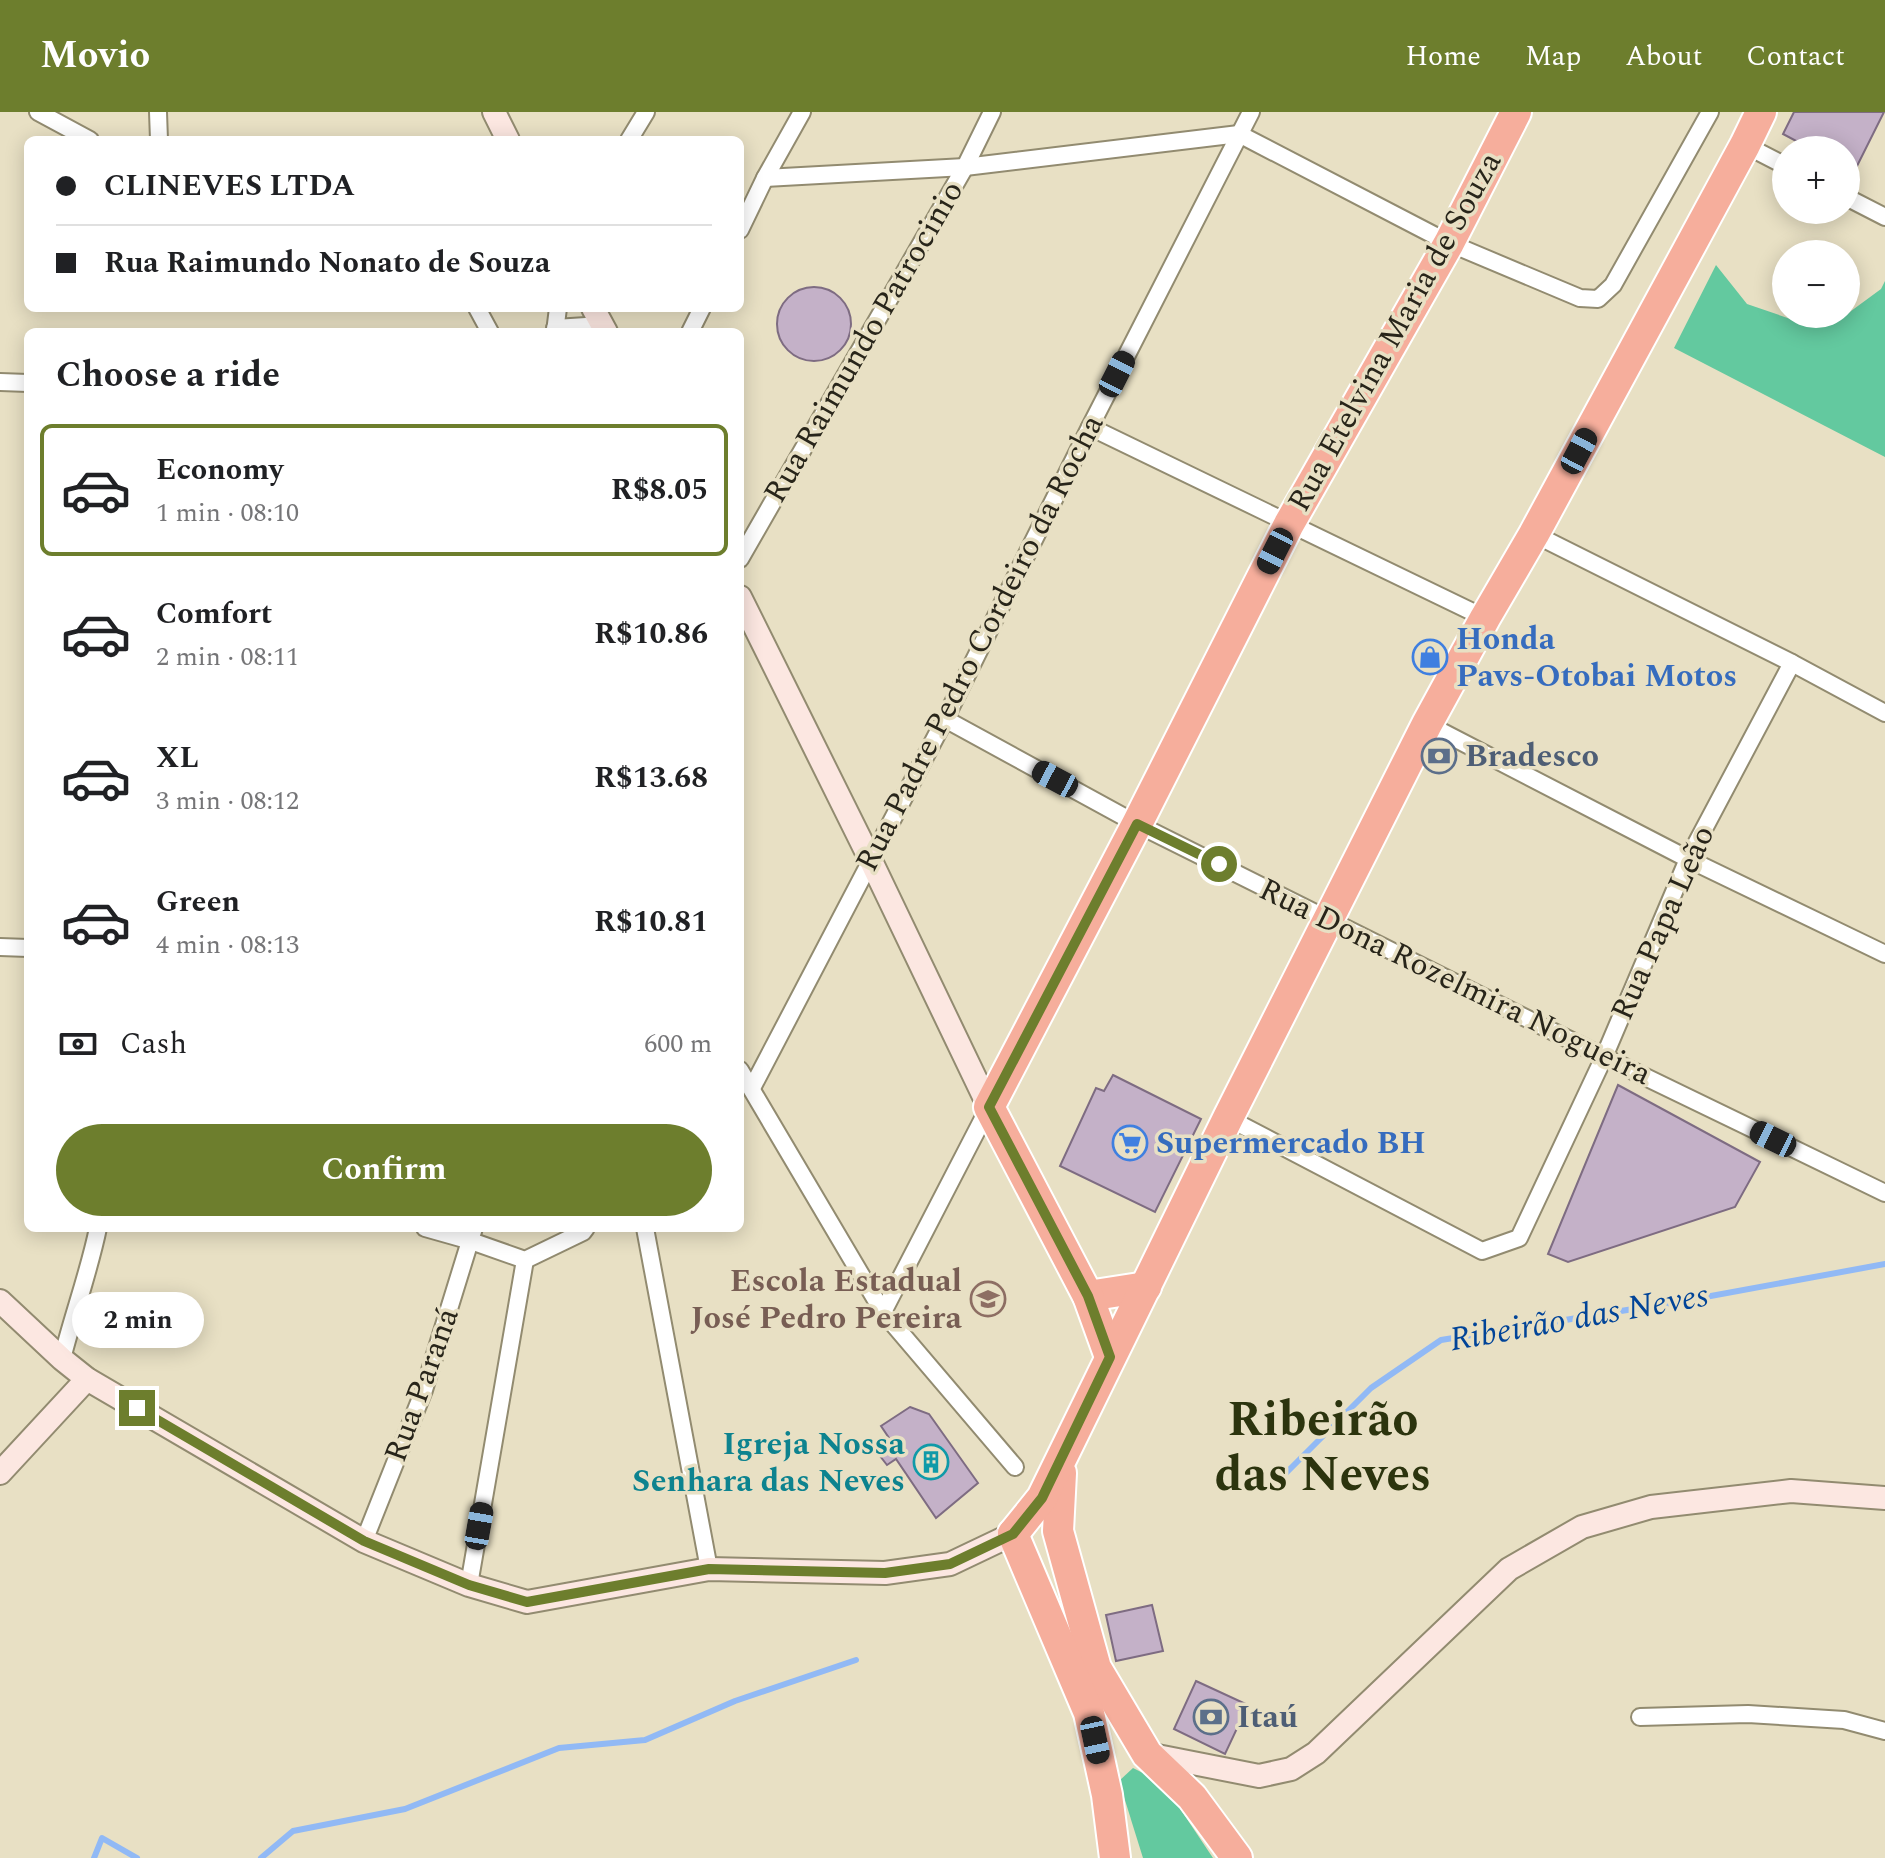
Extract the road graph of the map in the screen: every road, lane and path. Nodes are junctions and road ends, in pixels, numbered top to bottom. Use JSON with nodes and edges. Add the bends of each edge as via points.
{"nodes":[{"id":1,"x":38,"y":112,"type":"edge"},
{"id":2,"x":158,"y":112,"type":"edge"},
{"id":3,"x":494,"y":112,"type":"edge"},
{"id":4,"x":646,"y":112,"type":"edge"},
{"id":5,"x":802,"y":112,"type":"edge"},
{"id":6,"x":992,"y":112,"type":"edge"},
{"id":7,"x":1251,"y":112,"type":"edge"},
{"id":8,"x":1516,"y":112,"type":"edge"},
{"id":9,"x":1710,"y":112,"type":"edge"},
{"id":10,"x":1761,"y":112,"type":"edge"},
{"id":11,"x":1239,"y":134,"type":"junction"},
{"id":12,"x":83,"y":136,"type":"edge"},
{"id":13,"x":159,"y":136,"type":"edge"},
{"id":14,"x":506,"y":136,"type":"edge"},
{"id":15,"x":631,"y":136,"type":"edge"},
{"id":16,"x":1745,"y":145,"type":"junction"},
{"id":17,"x":1772,"y":159,"type":"edge"},
{"id":18,"x":965,"y":167,"type":"junction"},
{"id":19,"x":765,"y":178,"type":"junction"},
{"id":20,"x":1860,"y":204,"type":"edge"},
{"id":21,"x":1885,"y":217,"type":"edge"},
{"id":22,"x":744,"y":222,"type":"edge"},
{"id":23,"x":1449,"y":243,"type":"junction"},
{"id":24,"x":600,"y":322,"type":"edge"},
{"id":25,"x":566,"y":328,"type":"edge"},
{"id":26,"x":0,"y":382,"type":"edge"},
{"id":27,"x":24,"y":383,"type":"edge"},
{"id":28,"x":1090,"y":427,"type":"junction"},
{"id":29,"x":1289,"y":524,"type":"junction"},
{"id":30,"x":1534,"y":534,"type":"junction"},
{"id":31,"x":744,"y":552,"type":"edge"},
{"id":32,"x":744,"y":605,"type":"edge"},
{"id":33,"x":1485,"y":618,"type":"junction"},
{"id":34,"x":1792,"y":663,"type":"junction"},
{"id":35,"x":1885,"y":713,"type":"edge"},
{"id":36,"x":945,"y":719,"type":"junction"},
{"id":37,"x":1427,"y":724,"type":"junction"},
{"id":38,"x":1137,"y":824,"type":"junction"},
{"id":39,"x":1688,"y":859,"type":"junction"},
{"id":40,"x":871,"y":861,"type":"junction"},
{"id":41,"x":1327,"y":919,"type":"junction"},
{"id":42,"x":0,"y":947,"type":"edge"},
{"id":43,"x":24,"y":948,"type":"edge"},
{"id":44,"x":1885,"y":954,"type":"edge"},
{"id":45,"x":1604,"y":1057,"type":"junction"},
{"id":46,"x":746,"y":1088,"type":"edge"},
{"id":47,"x":989,"y":1107,"type":"junction"},
{"id":48,"x":1228,"y":1118,"type":"junction"},
{"id":49,"x":1885,"y":1193,"type":"edge"},
{"id":50,"x":97,"y":1232,"type":"edge"},
{"id":51,"x":583,"y":1232,"type":"edge"},
{"id":52,"x":646,"y":1232,"type":"edge"},
{"id":53,"x":473,"y":1234,"type":"edge"},
{"id":54,"x":525,"y":1260,"type":"junction"},
{"id":55,"x":1146,"y":1287,"type":"junction"},
{"id":56,"x":1088,"y":1296,"type":"junction"},
{"id":57,"x":0,"y":1301,"type":"edge"},
{"id":58,"x":883,"y":1312,"type":"junction"},
{"id":59,"x":1110,"y":1357,"type":"junction"},
{"id":60,"x":62,"y":1359,"type":"junction"},
{"id":61,"x":87,"y":1379,"type":"junction"},
{"id":62,"x":1061,"y":1460,"type":"junction"},
{"id":63,"x":1015,"y":1467,"type":"dead end"},
{"id":64,"x":0,"y":1473,"type":"edge"},
{"id":65,"x":1885,"y":1498,"type":"edge"},
{"id":66,"x":1058,"y":1531,"type":"junction"},
{"id":67,"x":1013,"y":1534,"type":"junction"},
{"id":68,"x":364,"y":1541,"type":"junction"},
{"id":69,"x":709,"y":1569,"type":"junction"},
{"id":70,"x":469,"y":1585,"type":"junction"},
{"id":71,"x":1640,"y":1717,"type":"dead end"},
{"id":72,"x":1885,"y":1731,"type":"edge"},
{"id":73,"x":1147,"y":1754,"type":"junction"},
{"id":74,"x":1115,"y":1858,"type":"edge"},
{"id":75,"x":1237,"y":1858,"type":"edge"}],
"edges":[{"from":1,"to":12,"type":"street"},
{"from":2,"to":13,"type":"street"},
{"from":3,"to":14,"type":"street"},
{"from":4,"to":15,"type":"street"},
{"from":5,"to":19,"type":"street"},
{"from":6,"to":18,"type":"street","name":"Rua Raimundo Patrocinio"},
{"from":7,"to":11,"type":"street","name":"Rua Padre Pedro Cordeiro da Rocha"},
{"from":8,"to":23,"type":"highway","name":"Rua Etelvina Maria de Souza"},
{"from":9,"to":23,"type":"street","via":[[1613,285],[1598,299],[1580,298]]},
{"from":10,"to":16,"type":"highway"},
{"from":11,"to":18,"type":"street"},
{"from":11,"to":23,"type":"street"},
{"from":11,"to":28,"type":"street","name":"Rua Padre Pedro Cordeiro da Rocha"},
{"from":16,"to":17,"type":"street"},
{"from":16,"to":30,"type":"highway"},
{"from":18,"to":19,"type":"street"},
{"from":18,"to":31,"type":"street","name":"Rua Raimundo Patrocinio"},
{"from":19,"to":22,"type":"street"},
{"from":20,"to":21,"type":"street"},
{"from":23,"to":29,"type":"highway","name":"Rua Etelvina Maria de Souza"},
{"from":24,"to":25,"type":"street"},
{"from":26,"to":27,"type":"street"},
{"from":28,"to":29,"type":"street"},
{"from":28,"to":36,"type":"street","name":"Rua Padre Pedro Cordeiro da Rocha"},
{"from":29,"to":33,"type":"street"},
{"from":29,"to":38,"type":"highway","name":"Rua Etelvina Maria de Souza"},
{"from":30,"to":33,"type":"highway"},
{"from":30,"to":34,"type":"street"},
{"from":32,"to":40,"type":"street"},
{"from":33,"to":37,"type":"highway"},
{"from":34,"to":35,"type":"street"},
{"from":34,"to":39,"type":"street","name":"Rua Papa Leão"},
{"from":36,"to":38,"type":"street","name":"Rua Dona Rozelmira Nogueira"},
{"from":36,"to":40,"type":"street","name":"Rua Padre Pedro Cordeiro da Rocha"},
{"from":37,"to":39,"type":"street"},
{"from":37,"to":41,"type":"highway"},
{"from":38,"to":41,"type":"street","name":"Rua Dona Rozelmira Nogueira"},
{"from":38,"to":47,"type":"highway","name":"Rua Etelvina Maria de Souza"},
{"from":39,"to":44,"type":"street"},
{"from":39,"to":45,"type":"street","name":"Rua Papa Leão"},
{"from":40,"to":46,"type":"street","name":"Rua Padre Pedro Cordeiro da Rocha"},
{"from":40,"to":47,"type":"street"},
{"from":41,"to":45,"type":"street","name":"Rua Dona Rozelmira Nogueira"},
{"from":41,"to":48,"type":"highway"},
{"from":42,"to":43,"type":"street"},
{"from":45,"to":48,"type":"street","name":"Rua Papa Leão","via":[[1519,1238],[1482,1251]]},
{"from":45,"to":49,"type":"street","name":"Rua Dona Rozelmira Nogueira"},
{"from":46,"to":58,"type":"street"},
{"from":47,"to":56,"type":"highway"},
{"from":47,"to":58,"type":"street"},
{"from":48,"to":55,"type":"highway"},
{"from":50,"to":60,"type":"street"},
{"from":51,"to":54,"type":"street"},
{"from":52,"to":69,"type":"street"},
{"from":53,"to":54,"type":"street"},
{"from":53,"to":68,"type":"street","name":"Rua Paraná","via":[[424,1390]]},
{"from":54,"to":70,"type":"street"},
{"from":55,"to":56,"type":"highway"},
{"from":55,"to":59,"type":"highway"},
{"from":56,"to":59,"type":"highway"},
{"from":57,"to":60,"type":"street"},
{"from":58,"to":63,"type":"street"},
{"from":59,"to":62,"type":"highway"},
{"from":60,"to":61,"type":"street"},
{"from":61,"to":64,"type":"street"},
{"from":61,"to":68,"type":"street"},
{"from":62,"to":66,"type":"highway"},
{"from":62,"to":67,"type":"highway","via":[[1042,1498]]},
{"from":65,"to":73,"type":"street","via":[[1791,1491],[1651,1507],[1582,1527],[1509,1569],[1316,1753],[1291,1769],[1259,1776]]},
{"from":66,"to":67,"type":"highway"},
{"from":66,"to":73,"type":"highway","via":[[1096,1668]]},
{"from":67,"to":69,"type":"street","via":[[950,1564],[885,1573]]},
{"from":67,"to":74,"type":"highway","via":[[1089,1713]]},
{"from":68,"to":70,"type":"street"},
{"from":69,"to":70,"type":"street","via":[[527,1602]]},
{"from":71,"to":72,"type":"street","via":[[1748,1714],[1844,1720]]},
{"from":73,"to":75,"type":"highway","via":[[1192,1797]]}]}
